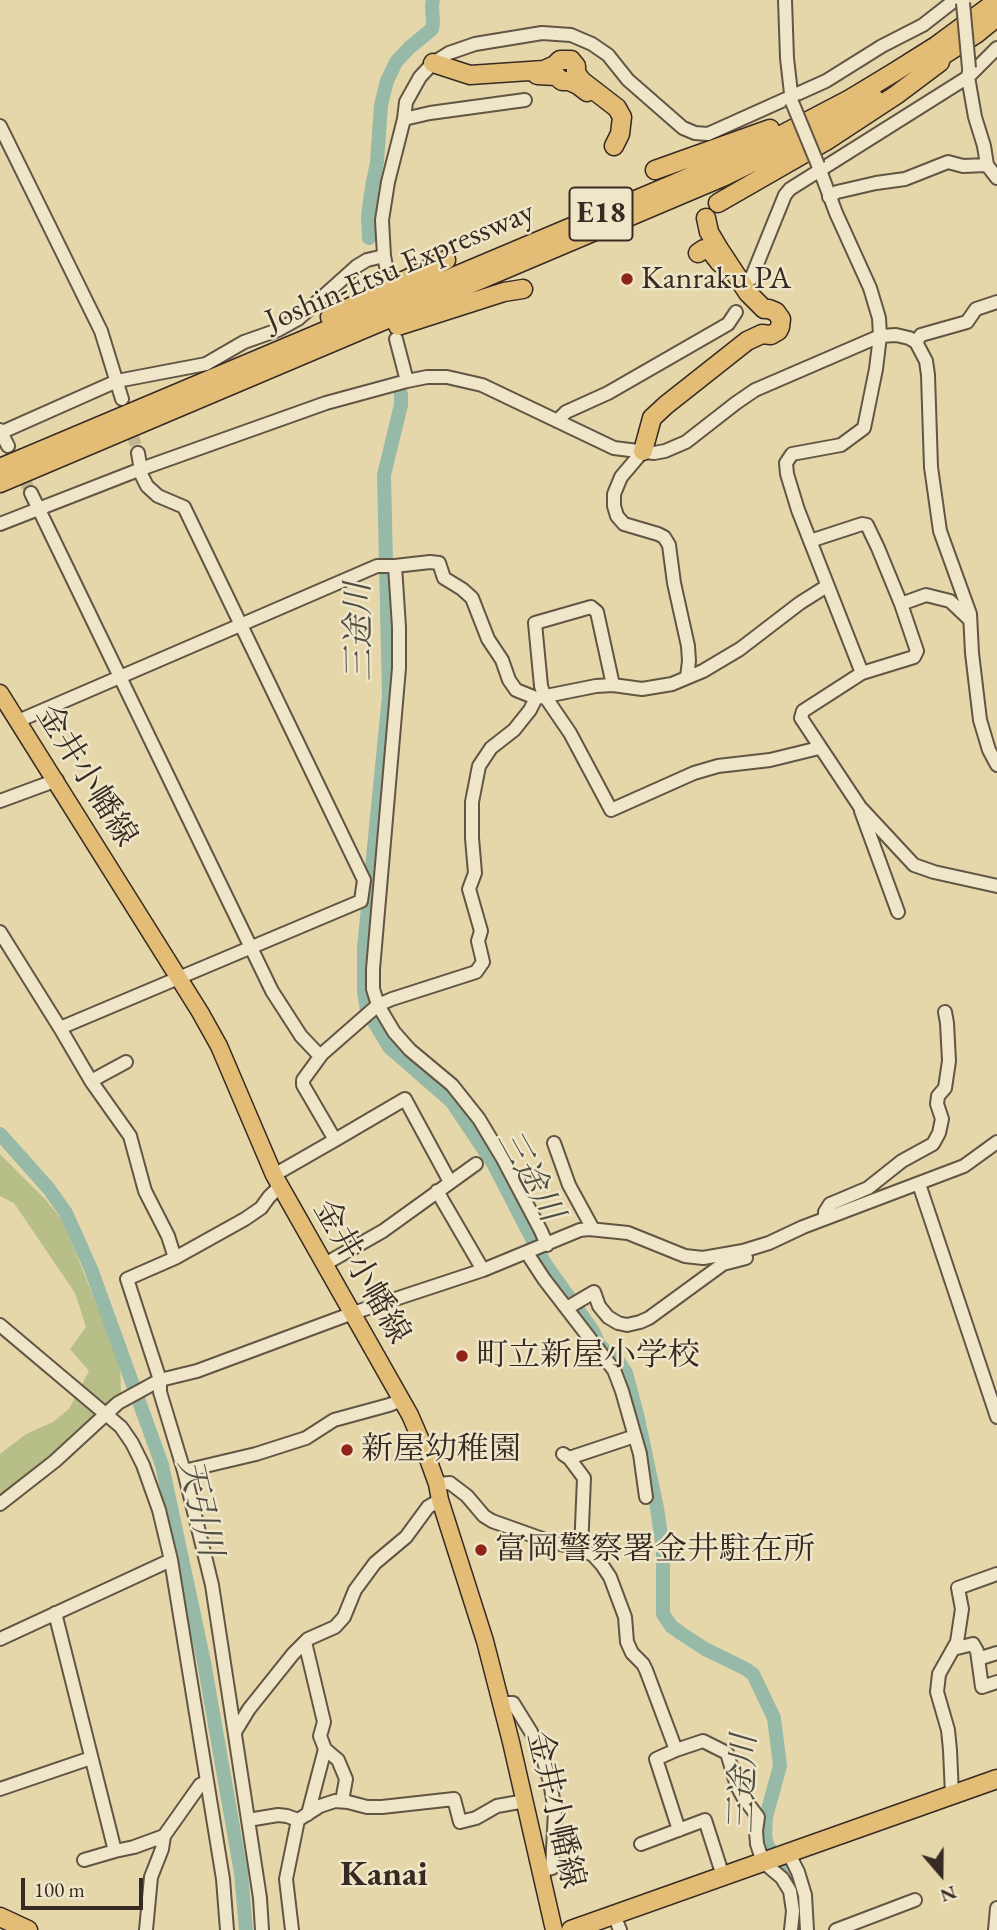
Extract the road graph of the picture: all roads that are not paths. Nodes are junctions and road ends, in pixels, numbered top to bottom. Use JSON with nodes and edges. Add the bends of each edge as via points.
{"nodes":[{"id":1,"x":785,"y":0,"type":"edge"},
{"id":2,"x":960,"y":1,"type":"edge"},
{"id":3,"x":997,"y":1,"type":"edge"},
{"id":4,"x":997,"y":17,"type":"edge"},
{"id":5,"x":976,"y":34,"type":"junction"},
{"id":6,"x":936,"y":46,"type":"junction"},
{"id":7,"x":997,"y":48,"type":"edge"},
{"id":8,"x":433,"y":63,"type":"junction"},
{"id":9,"x":968,"y":72,"type":"junction"},
{"id":10,"x":792,"y":99,"type":"junction"},
{"id":11,"x":525,"y":100,"type":"dead end"},
{"id":12,"x":404,"y":119,"type":"junction"},
{"id":13,"x":0,"y":126,"type":"edge"},
{"id":14,"x":599,"y":134,"type":"dead end"},
{"id":15,"x":614,"y":146,"type":"dead end"},
{"id":16,"x":987,"y":165,"type":"junction"},
{"id":17,"x":819,"y":168,"type":"junction"},
{"id":18,"x":655,"y":170,"type":"dead end"},
{"id":19,"x":997,"y":178,"type":"edge"},
{"id":20,"x":829,"y":197,"type":"junction"},
{"id":21,"x":718,"y":203,"type":"dead end"},
{"id":22,"x":706,"y":218,"type":"dead end"},
{"id":23,"x":698,"y":253,"type":"dead end"},
{"id":24,"x":446,"y":260,"type":"dead end"},
{"id":25,"x":751,"y":279,"type":"dead end"},
{"id":26,"x":523,"y":289,"type":"dead end"},
{"id":27,"x":997,"y":302,"type":"edge"},
{"id":28,"x":736,"y":312,"type":"dead end"},
{"id":29,"x":880,"y":336,"type":"junction"},
{"id":30,"x":397,"y":339,"type":"dead end"},
{"id":31,"x":916,"y":342,"type":"junction"},
{"id":32,"x":117,"y":381,"type":"junction"},
{"id":33,"x":407,"y":381,"type":"junction"},
{"id":34,"x":186,"y":390,"type":"junction"},
{"id":35,"x":207,"y":395,"type":"junction"},
{"id":36,"x":122,"y":399,"type":"tunnel mouth"},
{"id":37,"x":557,"y":421,"type":"junction"},
{"id":38,"x":0,"y":432,"type":"edge"},
{"id":39,"x":8,"y":446,"type":"tunnel mouth"},
{"id":40,"x":643,"y":451,"type":"junction"},
{"id":41,"x":138,"y":453,"type":"tunnel mouth"},
{"id":42,"x":0,"y":468,"type":"edge"},
{"id":43,"x":141,"y":469,"type":"junction"},
{"id":44,"x":0,"y":483,"type":"edge"},
{"id":45,"x":32,"y":493,"type":"tunnel mouth"},
{"id":46,"x":38,"y":508,"type":"junction"},
{"id":47,"x":0,"y":524,"type":"edge"},
{"id":48,"x":810,"y":541,"type":"junction"},
{"id":49,"x":394,"y":566,"type":"junction"},
{"id":50,"x":827,"y":586,"type":"junction"},
{"id":51,"x":901,"y":604,"type":"junction"},
{"id":52,"x":970,"y":620,"type":"junction"},
{"id":53,"x":242,"y":625,"type":"junction"},
{"id":54,"x":862,"y":673,"type":"junction"},
{"id":55,"x":687,"y":677,"type":"junction"},
{"id":56,"x":121,"y":678,"type":"junction"},
{"id":57,"x":613,"y":685,"type":"junction"},
{"id":58,"x":0,"y":693,"type":"edge"},
{"id":59,"x":540,"y":697,"type":"junction"},
{"id":60,"x":18,"y":721,"type":"junction"},
{"id":61,"x":819,"y":748,"type":"junction"},
{"id":62,"x":997,"y":765,"type":"edge"},
{"id":63,"x":57,"y":780,"type":"junction"},
{"id":64,"x":0,"y":801,"type":"edge"},
{"id":65,"x":860,"y":807,"type":"junction"},
{"id":66,"x":997,"y":886,"type":"edge"},
{"id":67,"x":898,"y":912,"type":"dead end"},
{"id":68,"x":0,"y":932,"type":"edge"},
{"id":69,"x":250,"y":947,"type":"junction"},
{"id":70,"x":180,"y":978,"type":"junction"},
{"id":71,"x":378,"y":1005,"type":"junction"},
{"id":72,"x":945,"y":1012,"type":"dead end"},
{"id":73,"x":61,"y":1028,"type":"junction"},
{"id":74,"x":320,"y":1056,"type":"junction"},
{"id":75,"x":126,"y":1062,"type":"dead end"},
{"id":76,"x":91,"y":1081,"type":"junction"},
{"id":77,"x":335,"y":1140,"type":"junction"},
{"id":78,"x":997,"y":1142,"type":"edge"},
{"id":79,"x":554,"y":1143,"type":"dead end"},
{"id":80,"x":475,"y":1164,"type":"dead end"},
{"id":81,"x":277,"y":1181,"type":"junction"},
{"id":82,"x":450,"y":1182,"type":"junction"},
{"id":83,"x":919,"y":1184,"type":"junction"},
{"id":84,"x":437,"y":1191,"type":"junction"},
{"id":85,"x":825,"y":1218,"type":"junction"},
{"id":86,"x":593,"y":1229,"type":"junction"},
{"id":87,"x":807,"y":1231,"type":"dead end"},
{"id":88,"x":547,"y":1245,"type":"junction"},
{"id":89,"x":528,"y":1253,"type":"junction"},
{"id":90,"x":175,"y":1258,"type":"junction"},
{"id":91,"x":326,"y":1265,"type":"junction"},
{"id":92,"x":484,"y":1270,"type":"junction"},
{"id":93,"x":567,"y":1308,"type":"junction"},
{"id":94,"x":353,"y":1313,"type":"junction"},
{"id":95,"x":0,"y":1325,"type":"edge"},
{"id":96,"x":160,"y":1380,"type":"junction"},
{"id":97,"x":992,"y":1388,"type":"edge"},
{"id":98,"x":402,"y":1400,"type":"junction"},
{"id":99,"x":106,"y":1413,"type":"junction"},
{"id":100,"x":997,"y":1417,"type":"edge"},
{"id":101,"x":635,"y":1436,"type":"junction"},
{"id":102,"x":184,"y":1471,"type":"junction"},
{"id":103,"x":438,"y":1492,"type":"junction"},
{"id":104,"x":646,"y":1497,"type":"dead end"},
{"id":105,"x":0,"y":1504,"type":"edge"},
{"id":106,"x":582,"y":1550,"type":"junction"},
{"id":107,"x":170,"y":1560,"type":"junction"},
{"id":108,"x":997,"y":1574,"type":"edge"},
{"id":109,"x":55,"y":1613,"type":"junction"},
{"id":110,"x":0,"y":1639,"type":"edge"},
{"id":111,"x":305,"y":1642,"type":"junction"},
{"id":112,"x":953,"y":1649,"type":"junction"},
{"id":113,"x":997,"y":1653,"type":"edge"},
{"id":114,"x":978,"y":1659,"type":"junction"},
{"id":115,"x":997,"y":1682,"type":"edge"},
{"id":116,"x":501,"y":1703,"type":"junction"},
{"id":117,"x":235,"y":1732,"type":"junction"},
{"id":118,"x":326,"y":1749,"type":"junction"},
{"id":119,"x":676,"y":1750,"type":"junction"},
{"id":120,"x":91,"y":1758,"type":"junction"},
{"id":121,"x":997,"y":1779,"type":"edge"},
{"id":122,"x":206,"y":1781,"type":"junction"},
{"id":123,"x":0,"y":1789,"type":"edge"},
{"id":124,"x":951,"y":1795,"type":"junction"},
{"id":125,"x":342,"y":1801,"type":"junction"},
{"id":126,"x":525,"y":1801,"type":"junction"},
{"id":127,"x":303,"y":1817,"type":"junction"},
{"id":128,"x":248,"y":1820,"type":"junction"},
{"id":129,"x":679,"y":1830,"type":"junction"},
{"id":130,"x":164,"y":1836,"type":"junction"},
{"id":131,"x":641,"y":1844,"type":"dead end"},
{"id":132,"x":115,"y":1851,"type":"junction"},
{"id":133,"x":776,"y":1857,"type":"junction"},
{"id":134,"x":84,"y":1860,"type":"dead end"},
{"id":135,"x":541,"y":1871,"type":"junction"},
{"id":136,"x":723,"y":1876,"type":"junction"},
{"id":137,"x":915,"y":1900,"type":"dead end"},
{"id":138,"x":997,"y":1908,"type":"edge"},
{"id":139,"x":0,"y":1917,"type":"edge"},
{"id":140,"x":617,"y":1922,"type":"edge"},
{"id":141,"x":27,"y":1930,"type":"edge"},
{"id":142,"x":146,"y":1930,"type":"edge"},
{"id":143,"x":227,"y":1930,"type":"edge"},
{"id":144,"x":262,"y":1930,"type":"edge"},
{"id":145,"x":292,"y":1930,"type":"edge"},
{"id":146,"x":554,"y":1930,"type":"edge"},
{"id":147,"x":571,"y":1930,"type":"edge"},
{"id":148,"x":791,"y":1930,"type":"edge"},
{"id":149,"x":807,"y":1930,"type":"edge"},
{"id":150,"x":836,"y":1930,"type":"edge"},
{"id":151,"x":995,"y":1930,"type":"edge"}],
"edges":[{"from":1,"to":10,"type":"street"},
{"from":2,"to":9,"type":"street","bridge":true},
{"from":2,"to":10,"type":"street"},
{"from":3,"to":6,"type":"highway","name":"Joshin-Etsu Expressway","number":"E18"},
{"from":4,"to":5,"type":"highway","name":"Joshin-Etsu Expressway","number":"E18"},
{"from":5,"to":21,"type":"highway","via":[[860,119]]},
{"from":5,"to":35,"type":"highway","name":"Joshin-Etsu Expressway","number":"E18","via":[[853,111],[735,171]]},
{"from":6,"to":18,"type":"highway","via":[[807,113]]},
{"from":6,"to":34,"type":"highway","name":"Joshin-Etsu Expressway","number":"E18","via":[[850,99],[733,158]]},
{"from":7,"to":9,"type":"street"},
{"from":8,"to":10,"type":"street","via":[[475,44],[542,33],[571,35],[608,55],[628,80],[683,128],[695,133],[718,131]]},
{"from":8,"to":12,"type":"street","via":[[419,77]]},
{"from":8,"to":14,"type":"highway","via":[[447,74],[467,80],[544,75],[569,81],[614,117],[614,131]]},
{"from":8,"to":15,"type":"highway","via":[[470,75],[544,70],[560,60],[571,60],[582,81],[622,117]]},
{"from":9,"to":16,"type":"street"},
{"from":9,"to":17,"type":"street"},
{"from":10,"to":17,"type":"street","bridge":true},
{"from":11,"to":12,"type":"street"},
{"from":12,"to":32,"type":"street","via":[[382,220],[385,261],[367,260],[298,319],[206,363]]},
{"from":13,"to":32,"type":"street","via":[[101,331]]},
{"from":16,"to":19,"type":"street"},
{"from":16,"to":20,"type":"street","via":[[948,162],[905,179]]},
{"from":17,"to":20,"type":"street"},
{"from":17,"to":25,"type":"street","via":[[785,194]]},
{"from":20,"to":29,"type":"street","via":[[870,288]]},
{"from":22,"to":40,"type":"highway","via":[[709,232],[748,293],[764,309],[776,312],[780,327],[771,335],[747,341],[666,405],[652,418]]},
{"from":23,"to":40,"type":"highway","via":[[709,249],[714,255],[751,307],[755,328],[649,412],[641,431]]},
{"from":24,"to":34,"type":"highway"},
{"from":26,"to":35,"type":"highway","via":[[365,336]]},
{"from":27,"to":31,"type":"street","via":[[976,309],[967,322],[921,335]]},
{"from":28,"to":37,"type":"street","via":[[728,324]]},
{"from":29,"to":31,"type":"street","via":[[896,335]]},
{"from":29,"to":40,"type":"street","via":[[755,390],[677,448]]},
{"from":29,"to":48,"type":"street","via":[[864,428],[841,445],[792,454],[786,463]]},
{"from":30,"to":33,"type":"street"},
{"from":31,"to":52,"type":"street","via":[[928,375],[931,467],[940,531]]},
{"from":32,"to":36,"type":"street"},
{"from":32,"to":38,"type":"street"},
{"from":33,"to":37,"type":"street","via":[[463,379]]},
{"from":33,"to":43,"type":"street","via":[[326,403]]},
{"from":34,"to":42,"type":"highway","name":"Joshin-Etsu Expressway","number":"E18"},
{"from":35,"to":44,"type":"highway","name":"Joshin-Etsu Expressway","number":"E18"},
{"from":37,"to":40,"type":"street","via":[[614,448]]},
{"from":38,"to":39,"type":"street"},
{"from":40,"to":55,"type":"street","via":[[621,477],[614,506],[624,524],[658,534],[669,545],[688,646]]},
{"from":41,"to":43,"type":"street"},
{"from":43,"to":46,"type":"street"},
{"from":43,"to":53,"type":"street","via":[[147,486],[184,507]]},
{"from":45,"to":46,"type":"street"},
{"from":46,"to":47,"type":"street"},
{"from":46,"to":56,"type":"street"},
{"from":48,"to":50,"type":"street"},
{"from":48,"to":51,"type":"street","via":[[867,525]]},
{"from":49,"to":53,"type":"street","via":[[377,566]]},
{"from":49,"to":59,"type":"street","via":[[439,563],[444,578],[472,598],[516,690]]},
{"from":49,"to":71,"type":"street","via":[[399,668],[373,969]]},
{"from":50,"to":54,"type":"street"},
{"from":50,"to":55,"type":"street","via":[[740,649]]},
{"from":51,"to":52,"type":"street","via":[[926,595],[950,601]]},
{"from":51,"to":54,"type":"street","via":[[917,651],[914,657]]},
{"from":52,"to":62,"type":"street","via":[[980,720]]},
{"from":53,"to":56,"type":"street"},
{"from":53,"to":69,"type":"street","via":[[364,880],[361,901]]},
{"from":54,"to":61,"type":"street","via":[[803,711],[801,718]]},
{"from":55,"to":57,"type":"street","via":[[642,690]]},
{"from":56,"to":60,"type":"street"},
{"from":56,"to":69,"type":"street"},
{"from":57,"to":59,"type":"street"},
{"from":57,"to":59,"type":"street","via":[[597,612],[591,607],[535,623]]},
{"from":58,"to":60,"type":"main road","name":"金井小幡線"},
{"from":59,"to":61,"type":"street","via":[[570,733],[611,810],[694,773]]},
{"from":59,"to":71,"type":"street","via":[[479,766],[472,802],[475,873],[469,889],[481,930],[482,962],[476,972]]},
{"from":60,"to":63,"type":"main road","name":"金井小幡線"},
{"from":61,"to":65,"type":"street"},
{"from":63,"to":64,"type":"street"},
{"from":63,"to":70,"type":"main road","name":"金井小幡線"},
{"from":65,"to":66,"type":"street","via":[[914,864]]},
{"from":65,"to":67,"type":"street"},
{"from":68,"to":73,"type":"street"},
{"from":69,"to":70,"type":"street"},
{"from":69,"to":74,"type":"street","via":[[272,991]]},
{"from":70,"to":73,"type":"street"},
{"from":70,"to":81,"type":"main road","name":"金井小幡線","via":[[219,1046]]},
{"from":71,"to":74,"type":"street"},
{"from":71,"to":88,"type":"street","via":[[410,1050],[452,1085],[479,1119]]},
{"from":72,"to":85,"type":"street","via":[[949,1061],[937,1104],[942,1119],[933,1144],[868,1188],[830,1204]]},
{"from":73,"to":76,"type":"street"},
{"from":74,"to":77,"type":"street","via":[[303,1085]]},
{"from":75,"to":76,"type":"street"},
{"from":76,"to":90,"type":"street","via":[[130,1136],[145,1191]]},
{"from":77,"to":81,"type":"street"},
{"from":77,"to":82,"type":"street","via":[[405,1099]]},
{"from":78,"to":83,"type":"street","via":[[964,1166]]},
{"from":79,"to":86,"type":"street","via":[[569,1185]]},
{"from":80,"to":82,"type":"street"},
{"from":81,"to":90,"type":"street","via":[[261,1208]]},
{"from":81,"to":91,"type":"main road","name":"金井小幡線"},
{"from":82,"to":84,"type":"street"},
{"from":83,"to":85,"type":"street"},
{"from":83,"to":97,"type":"street"},
{"from":84,"to":91,"type":"street"},
{"from":84,"to":92,"type":"street"},
{"from":85,"to":86,"type":"street","via":[[769,1243],[703,1258],[685,1256],[628,1233]]},
{"from":86,"to":88,"type":"street"},
{"from":87,"to":93,"type":"street","via":[[723,1264],[640,1322],[627,1325],[608,1317],[593,1292]]},
{"from":88,"to":89,"type":"street"},
{"from":89,"to":92,"type":"street"},
{"from":89,"to":93,"type":"street"},
{"from":90,"to":96,"type":"street","via":[[127,1279]]},
{"from":91,"to":94,"type":"main road","name":"金井小幡線"},
{"from":92,"to":94,"type":"street"},
{"from":93,"to":101,"type":"street","via":[[614,1370]]},
{"from":94,"to":96,"type":"street"},
{"from":94,"to":98,"type":"main road","name":"金井小幡線"},
{"from":95,"to":99,"type":"street"},
{"from":96,"to":99,"type":"street"},
{"from":96,"to":102,"type":"street"},
{"from":97,"to":100,"type":"street"},
{"from":98,"to":102,"type":"street","via":[[334,1420],[306,1438]]},
{"from":98,"to":103,"type":"main road","name":"金井小幡線"},
{"from":99,"to":105,"type":"street"},
{"from":99,"to":107,"type":"street","via":[[121,1427],[143,1465]]},
{"from":101,"to":104,"type":"street"},
{"from":101,"to":106,"type":"street","via":[[566,1456],[584,1478]]},
{"from":102,"to":117,"type":"street","via":[[212,1585]]},
{"from":103,"to":106,"type":"street","via":[[450,1483],[492,1521]]},
{"from":103,"to":111,"type":"street","via":[[406,1537],[375,1563],[355,1590],[344,1617],[335,1627]]},
{"from":103,"to":116,"type":"main road","name":"金井小幡線"},
{"from":106,"to":119,"type":"street","via":[[593,1555],[610,1577],[625,1617],[627,1642],[646,1670]]},
{"from":107,"to":109,"type":"street"},
{"from":107,"to":122,"type":"street"},
{"from":108,"to":112,"type":"street","via":[[958,1588],[962,1609]]},
{"from":109,"to":110,"type":"street"},
{"from":109,"to":120,"type":"street"},
{"from":111,"to":117,"type":"street"},
{"from":111,"to":118,"type":"street"},
{"from":112,"to":114,"type":"street","via":[[973,1644]]},
{"from":112,"to":124,"type":"street","via":[[939,1674],[937,1692],[948,1730]]},
{"from":113,"to":114,"type":"street"},
{"from":114,"to":115,"type":"street","via":[[982,1687]]},
{"from":116,"to":126,"type":"main road","name":"金井小幡線"},
{"from":116,"to":135,"type":"street","via":[[513,1703],[531,1732],[550,1782],[555,1811],[552,1868]]},
{"from":117,"to":128,"type":"street"},
{"from":118,"to":125,"type":"street","via":[[338,1760],[346,1779]]},
{"from":118,"to":127,"type":"street"},
{"from":119,"to":129,"type":"street","via":[[656,1759]]},
{"from":119,"to":133,"type":"street","via":[[703,1741],[727,1753],[743,1797],[758,1817],[757,1844]]},
{"from":120,"to":123,"type":"street"},
{"from":120,"to":132,"type":"street"},
{"from":121,"to":124,"type":"highway"},
{"from":122,"to":130,"type":"street"},
{"from":122,"to":143,"type":"street"},
{"from":124,"to":133,"type":"highway"},
{"from":125,"to":126,"type":"street","via":[[382,1808],[454,1799],[460,1822],[497,1806]]},
{"from":125,"to":127,"type":"street"},
{"from":126,"to":135,"type":"main road","name":"金井小幡線"},
{"from":127,"to":128,"type":"street"},
{"from":127,"to":145,"type":"street","via":[[286,1880]]},
{"from":128,"to":144,"type":"street"},
{"from":129,"to":131,"type":"street"},
{"from":129,"to":136,"type":"street","via":[[705,1820]]},
{"from":130,"to":132,"type":"street"},
{"from":130,"to":142,"type":"street","via":[[151,1877]]},
{"from":132,"to":134,"type":"street"},
{"from":133,"to":136,"type":"highway"},
{"from":133,"to":148,"type":"street","via":[[790,1891]]},
{"from":133,"to":149,"type":"street","via":[[798,1872]]},
{"from":135,"to":146,"type":"main road","name":"金井小幡線"},
{"from":136,"to":140,"type":"highway"},
{"from":137,"to":150,"type":"street"},
{"from":138,"to":151,"type":"street"},
{"from":139,"to":141,"type":"highway"},
{"from":140,"to":147,"type":"highway"}]}
